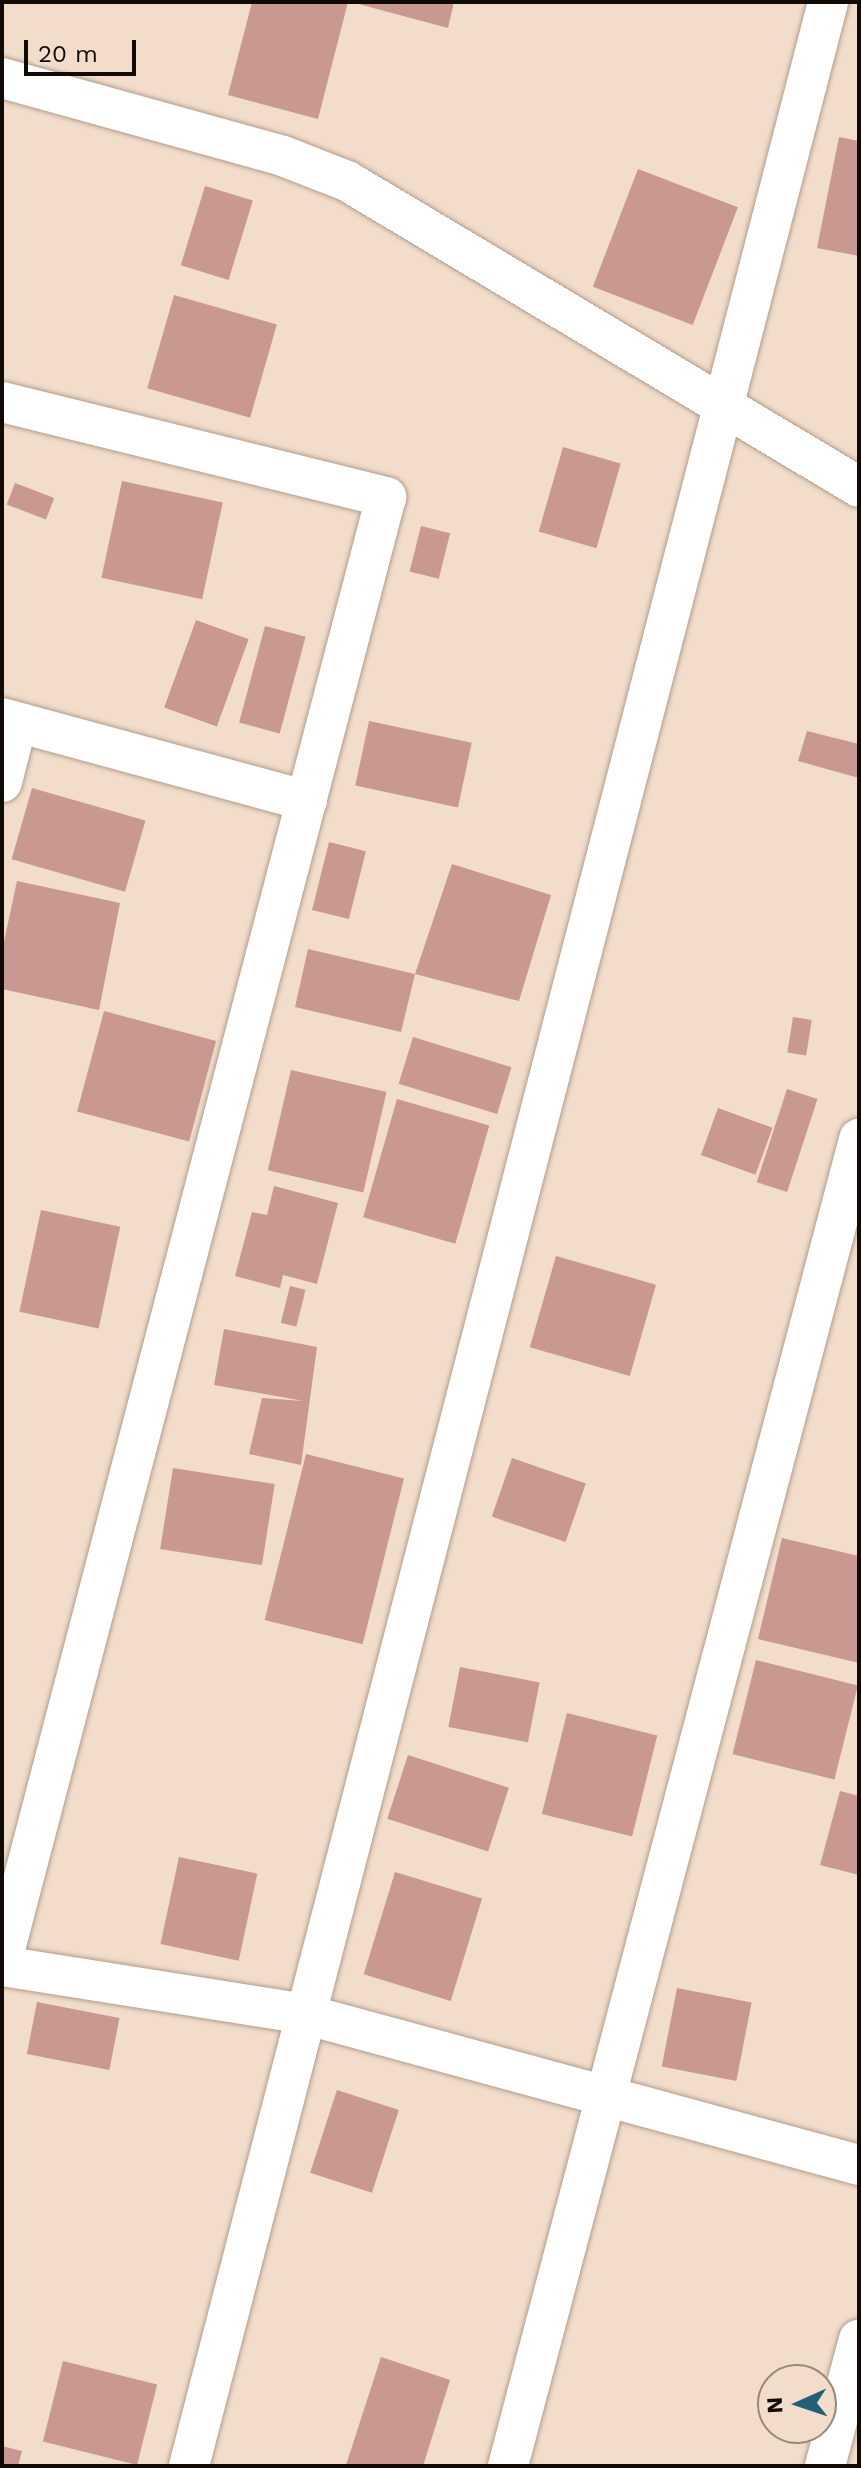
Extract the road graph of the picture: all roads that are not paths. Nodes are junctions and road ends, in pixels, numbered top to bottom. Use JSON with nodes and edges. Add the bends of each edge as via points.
{"nodes":[{"id":1,"x":828,"y":2,"type":"edge"},
{"id":2,"x":2,"y":78,"type":"edge"},
{"id":3,"x":2,"y":402,"type":"edge"},
{"id":4,"x":722,"y":406,"type":"junction"},
{"id":5,"x":859,"y":487,"type":"edge"},
{"id":6,"x":10,"y":720,"type":"edge"},
{"id":7,"x":2,"y":782,"type":"edge"},
{"id":8,"x":307,"y":801,"type":"junction"},
{"id":9,"x":859,"y":1139,"type":"edge"},
{"id":10,"x":2,"y":1963,"type":"edge"},
{"id":11,"x":304,"y":2014,"type":"junction"},
{"id":12,"x":605,"y":2096,"type":"junction"},
{"id":13,"x":859,"y":2165,"type":"edge"},
{"id":14,"x":859,"y":2339,"type":"edge"},
{"id":15,"x":189,"y":2466,"type":"edge"},
{"id":16,"x":508,"y":2466,"type":"edge"},
{"id":17,"x":825,"y":2466,"type":"edge"}],
"edges":[{"from":1,"to":4,"type":"street"},
{"from":2,"to":4,"type":"street","via":[[283,156],[347,181]]},
{"from":3,"to":8,"type":"street","via":[[386,497]]},
{"from":4,"to":5,"type":"street"},
{"from":4,"to":11,"type":"street"},
{"from":6,"to":7,"type":"street"},
{"from":6,"to":8,"type":"street"},
{"from":8,"to":10,"type":"street"},
{"from":9,"to":12,"type":"street"},
{"from":10,"to":11,"type":"street"},
{"from":11,"to":12,"type":"street"},
{"from":11,"to":15,"type":"street"},
{"from":12,"to":13,"type":"street"},
{"from":12,"to":16,"type":"street"},
{"from":14,"to":17,"type":"street"}]}
